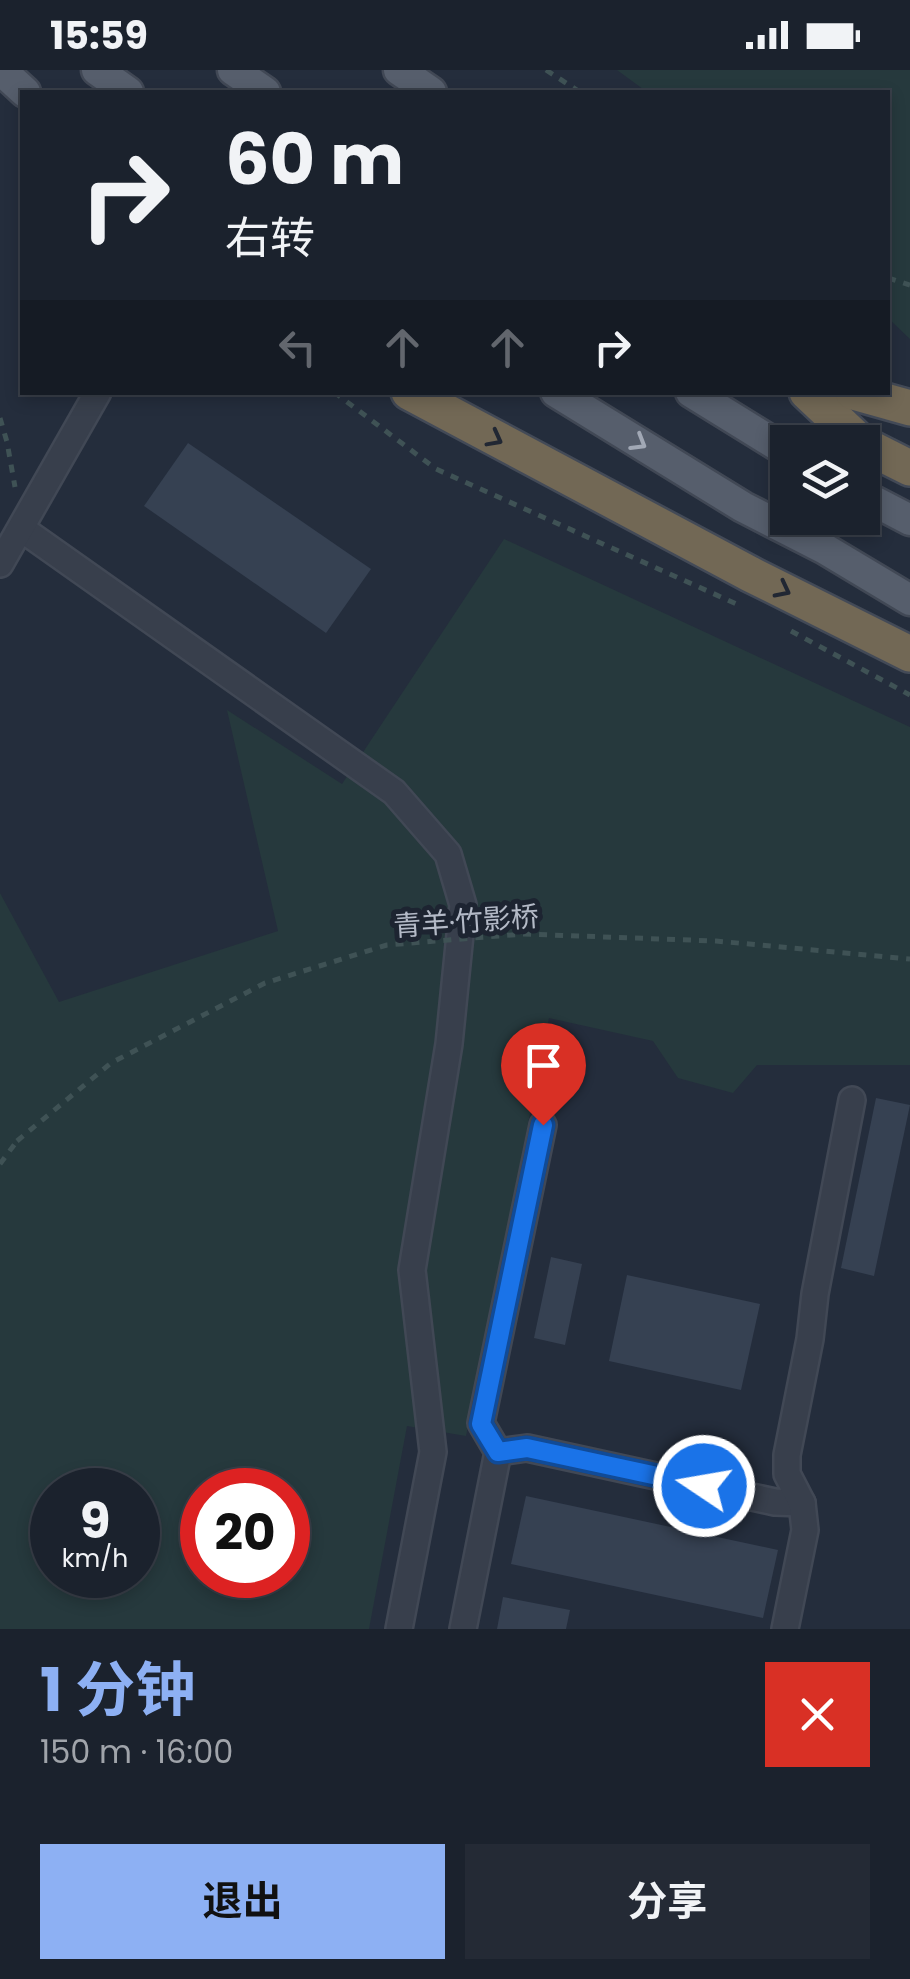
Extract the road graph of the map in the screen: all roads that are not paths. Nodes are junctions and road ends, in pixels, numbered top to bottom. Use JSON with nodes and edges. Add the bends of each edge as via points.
{"nodes":[{"id":1,"x":1,"y":70,"type":"edge"},
{"id":2,"x":96,"y":70,"type":"edge"},
{"id":3,"x":233,"y":70,"type":"edge"},
{"id":4,"x":399,"y":70,"type":"edge"},
{"id":5,"x":23,"y":90,"type":"edge"},
{"id":6,"x":125,"y":90,"type":"edge"},
{"id":7,"x":263,"y":90,"type":"edge"},
{"id":8,"x":428,"y":90,"type":"edge"},
{"id":9,"x":96,"y":395,"type":"edge"},
{"id":10,"x":415,"y":395,"type":"edge"},
{"id":11,"x":561,"y":395,"type":"edge"},
{"id":12,"x":696,"y":395,"type":"edge"},
{"id":13,"x":810,"y":395,"type":"edge"},
{"id":14,"x":864,"y":395,"type":"edge"},
{"id":15,"x":910,"y":408,"type":"edge"},
{"id":16,"x":842,"y":425,"type":"edge"},
{"id":17,"x":770,"y":441,"type":"edge"},
{"id":18,"x":880,"y":453,"type":"edge"},
{"id":19,"x":910,"y":468,"type":"edge"},
{"id":20,"x":880,"y":504,"type":"edge"},
{"id":21,"x":910,"y":520,"type":"edge"},
{"id":22,"x":22,"y":529,"type":"junction"},
{"id":23,"x":0,"y":564,"type":"edge"},
{"id":24,"x":910,"y":600,"type":"edge"},
{"id":25,"x":910,"y":654,"type":"edge"},
{"id":26,"x":852,"y":1100,"type":"dead end"},
{"id":27,"x":543,"y":1125,"type":"dead end"},
{"id":28,"x":498,"y":1452,"type":"junction"},
{"id":29,"x":802,"y":1502,"type":"junction"},
{"id":30,"x":399,"y":1629,"type":"edge"},
{"id":31,"x":463,"y":1629,"type":"edge"},
{"id":32,"x":785,"y":1629,"type":"edge"}],
"edges":[{"from":1,"to":5,"type":"main road"},
{"from":2,"to":6,"type":"main road"},
{"from":3,"to":7,"type":"main road"},
{"from":4,"to":8,"type":"main road"},
{"from":9,"to":22,"type":"street"},
{"from":10,"to":25,"type":"highway","one_way":true},
{"from":11,"to":24,"type":"main road","one_way":true,"via":[[743,508]]},
{"from":12,"to":17,"type":"main road"},
{"from":13,"to":16,"type":"highway"},
{"from":14,"to":15,"type":"highway"},
{"from":18,"to":19,"type":"highway"},
{"from":20,"to":21,"type":"main road"},
{"from":22,"to":23,"type":"street"},
{"from":22,"to":30,"type":"street","via":[[394,792],[448,854],[464,905],[450,1044],[412,1270],[433,1452]]},
{"from":26,"to":29,"type":"street","via":[[787,1455],[787,1474]]},
{"from":27,"to":28,"type":"street","via":[[481,1424]]},
{"from":28,"to":29,"type":"street","via":[[527,1448],[775,1502]]},
{"from":28,"to":31,"type":"street"},
{"from":29,"to":32,"type":"street","via":[[805,1530]]}]}
